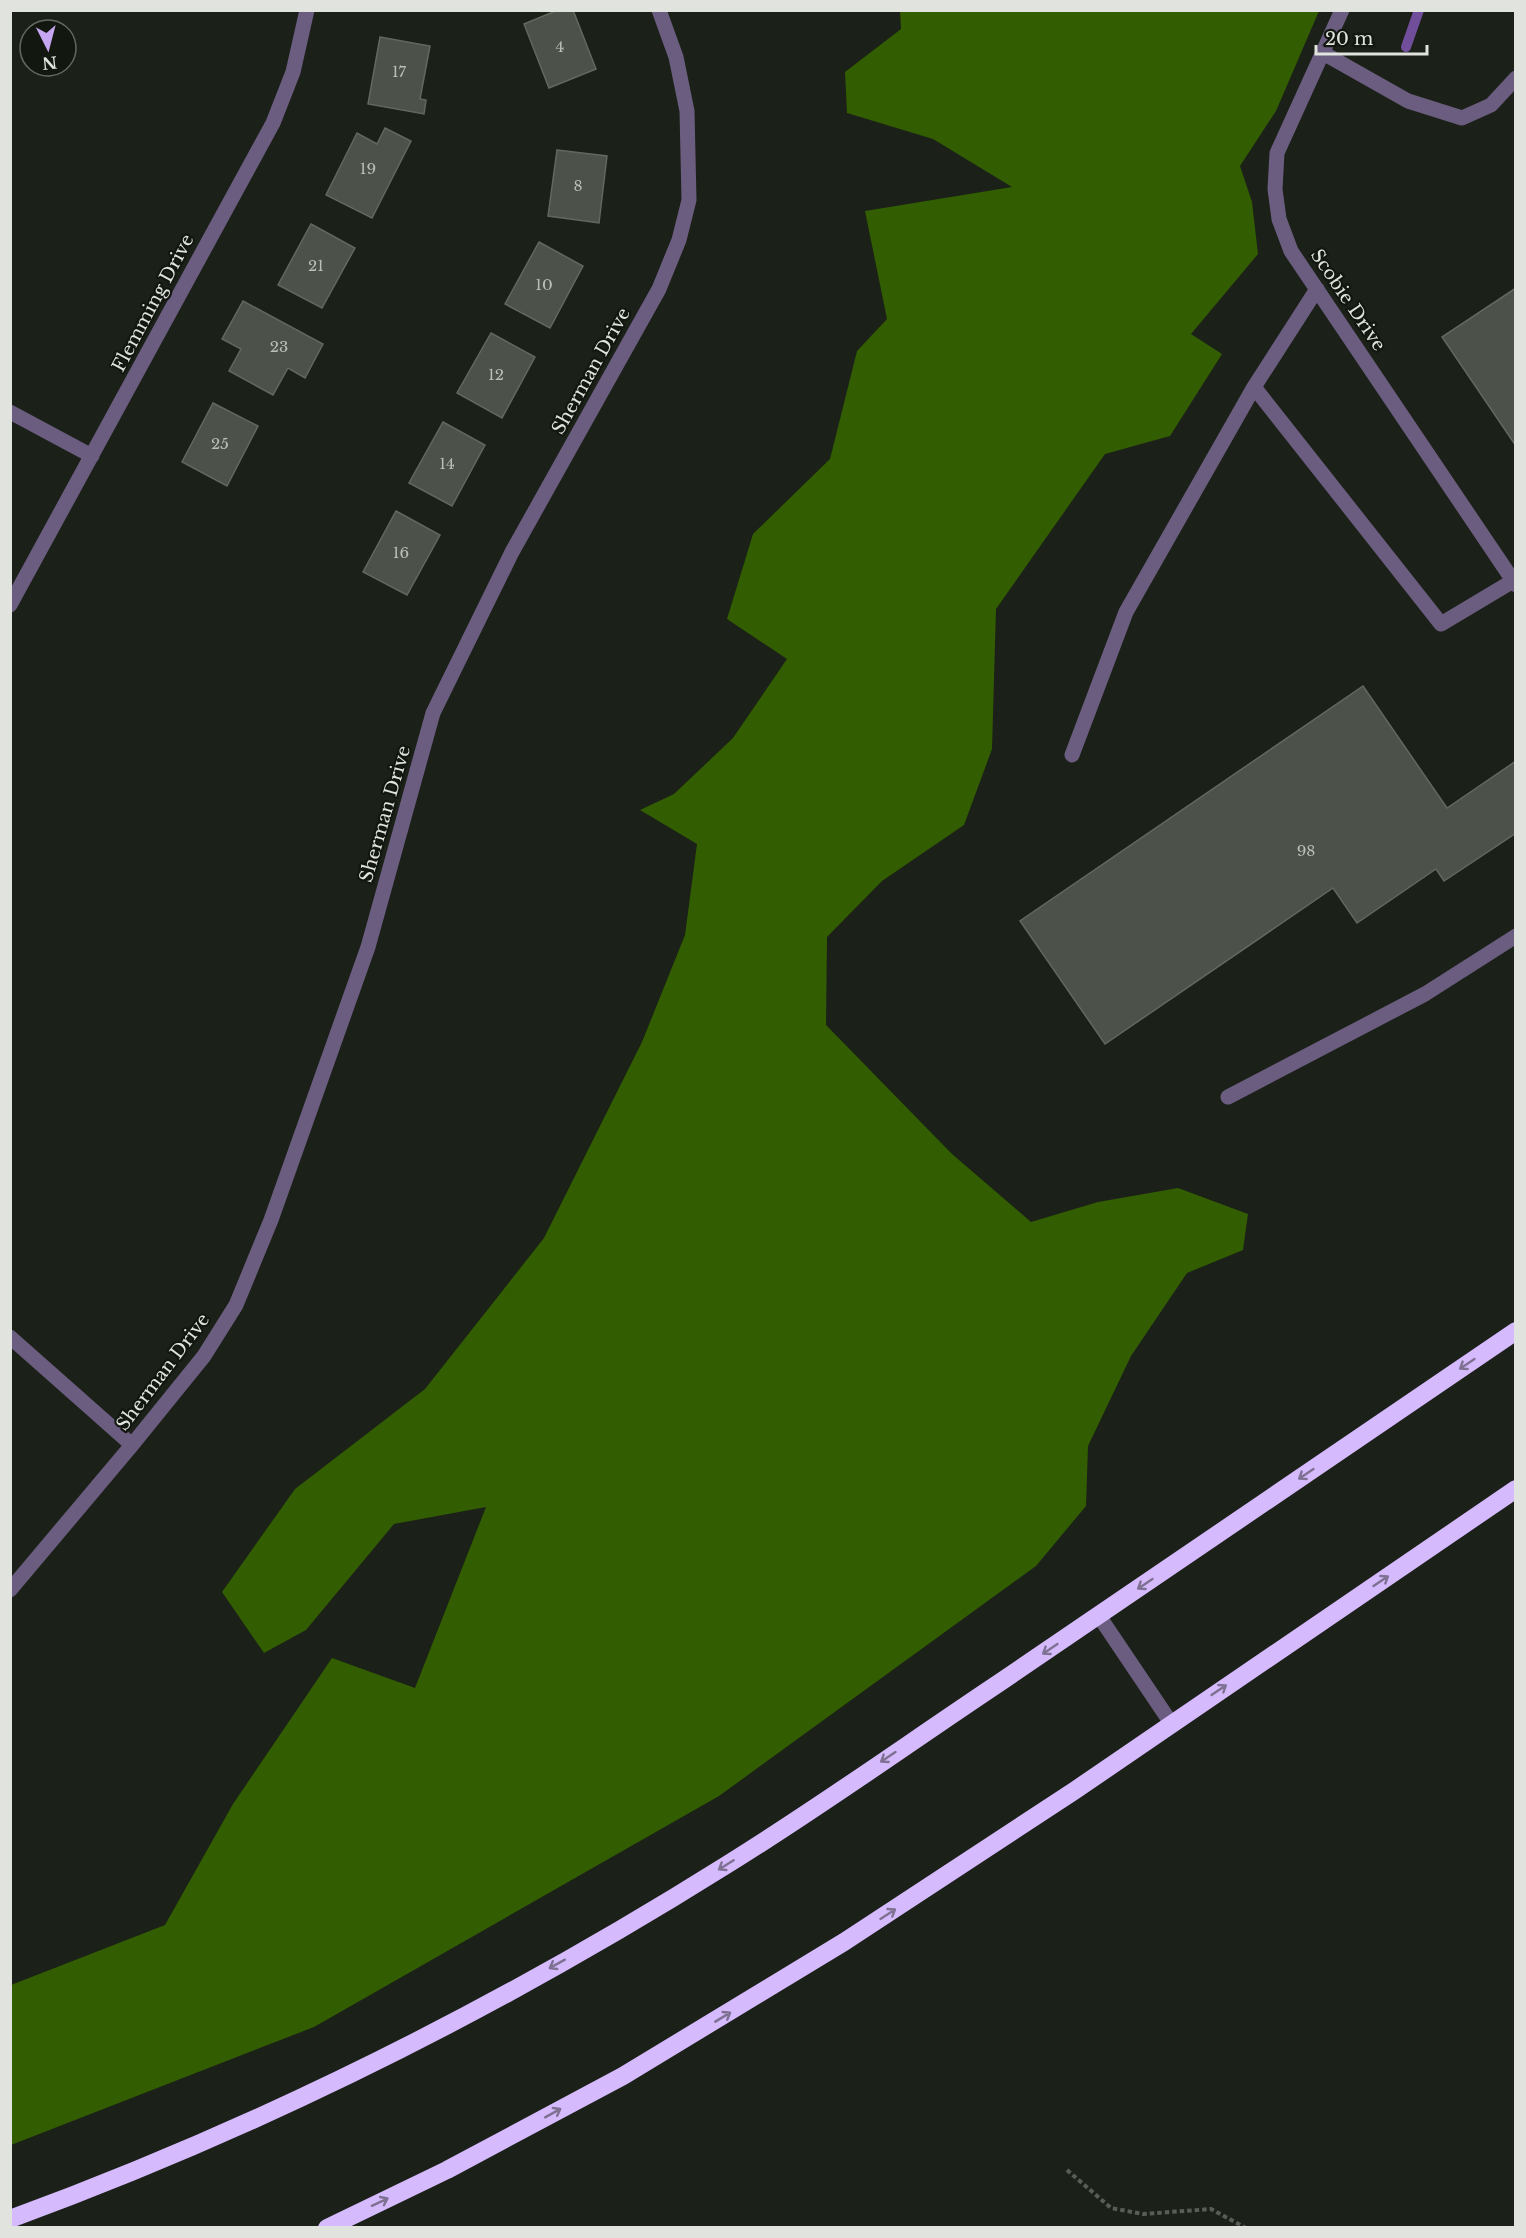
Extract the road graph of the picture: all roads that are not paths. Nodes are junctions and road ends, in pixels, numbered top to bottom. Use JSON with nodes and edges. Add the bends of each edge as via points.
{"nodes":[{"id":1,"x":307,"y":10,"type":"edge"},
{"id":2,"x":659,"y":10,"type":"edge"},
{"id":3,"x":1342,"y":10,"type":"edge"},
{"id":4,"x":1323,"y":53,"type":"junction"},
{"id":5,"x":1515,"y":78,"type":"edge"},
{"id":6,"x":1317,"y":289,"type":"junction"},
{"id":7,"x":1254,"y":387,"type":"junction"},
{"id":8,"x":10,"y":412,"type":"edge"},
{"id":9,"x":92,"y":456,"type":"junction"},
{"id":10,"x":1514,"y":583,"type":"edge"},
{"id":11,"x":10,"y":605,"type":"edge"},
{"id":12,"x":1072,"y":754,"type":"dead end"},
{"id":13,"x":1515,"y":936,"type":"edge"},
{"id":14,"x":1228,"y":1097,"type":"dead end"},
{"id":15,"x":1515,"y":1331,"type":"edge"},
{"id":16,"x":10,"y":1337,"type":"edge"},
{"id":17,"x":132,"y":1445,"type":"junction"},
{"id":18,"x":1515,"y":1489,"type":"edge"},
{"id":19,"x":10,"y":1590,"type":"edge"},
{"id":20,"x":1099,"y":1616,"type":"junction"},
{"id":21,"x":1171,"y":1723,"type":"junction"},
{"id":22,"x":10,"y":2219,"type":"edge"},
{"id":23,"x":327,"y":2228,"type":"edge"}],
"edges":[{"from":1,"to":9,"type":"street","name":"Flemming Drive","via":[[293,72],[273,123]]},
{"from":2,"to":17,"type":"street","name":"Sherman Drive","via":[[676,57],[687,111],[688,200],[679,240],[659,289],[512,552],[433,713],[368,947],[271,1220],[236,1305],[204,1356]]},
{"from":3,"to":4,"type":"street","name":"Scobie Drive"},
{"from":4,"to":5,"type":"street","via":[[1408,101],[1462,118],[1491,105]]},
{"from":4,"to":6,"type":"street","name":"Scobie Drive","via":[[1277,153],[1275,189],[1279,219],[1291,251]]},
{"from":6,"to":7,"type":"street"},
{"from":6,"to":10,"type":"street","name":"Scobie Drive"},
{"from":7,"to":10,"type":"street","via":[[1441,624]]},
{"from":7,"to":12,"type":"street","via":[[1126,612]]},
{"from":8,"to":9,"type":"street"},
{"from":9,"to":11,"type":"street","name":"Flemming Drive"},
{"from":13,"to":14,"type":"street","via":[[1425,994]]},
{"from":15,"to":20,"type":"highway","one_way":true},
{"from":16,"to":17,"type":"street"},
{"from":17,"to":19,"type":"street","name":"Sherman Drive"},
{"from":21,"to":18,"type":"highway","one_way":true},
{"from":20,"to":21,"type":"street"},
{"from":20,"to":22,"type":"highway","one_way":true,"via":[[730,1863],[516,1987],[220,2136]]},
{"from":23,"to":21,"type":"highway","one_way":true,"via":[[497,2144],[680,2043],[863,1930]]}]}
